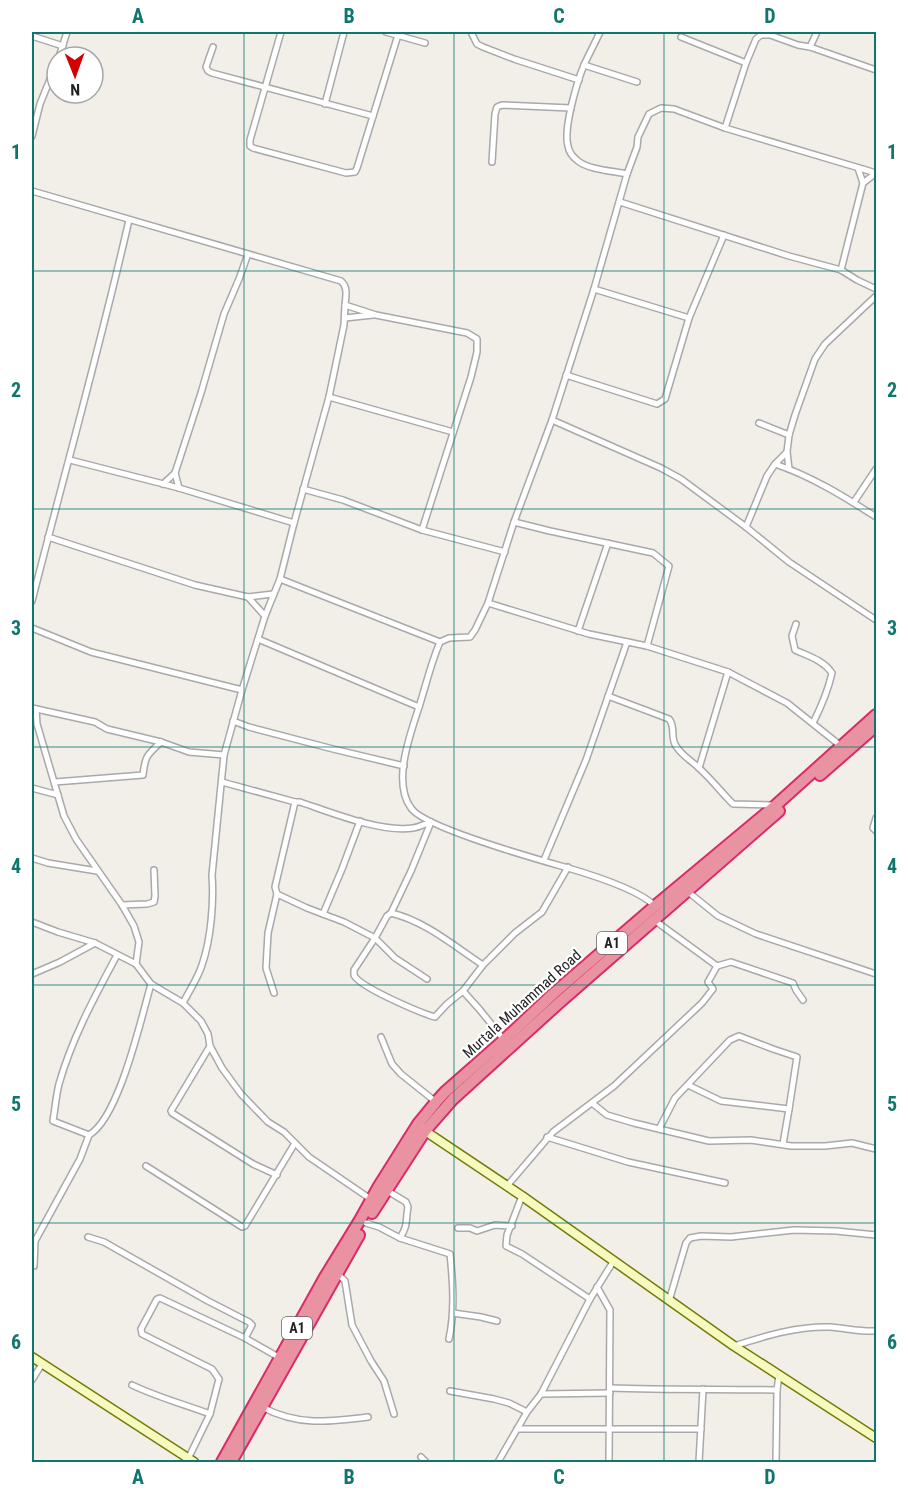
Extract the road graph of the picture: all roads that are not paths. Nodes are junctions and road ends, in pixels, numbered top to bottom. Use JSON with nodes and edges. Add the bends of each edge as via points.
{"nodes":[{"id":1,"x":281,"y":32,"type":"edge"},
{"id":2,"x":344,"y":32,"type":"edge"},
{"id":3,"x":386,"y":32,"type":"edge"},
{"id":4,"x":471,"y":32,"type":"edge"},
{"id":5,"x":600,"y":32,"type":"edge"},
{"id":6,"x":817,"y":32,"type":"edge"},
{"id":7,"x":398,"y":35,"type":"junction"},
{"id":8,"x":32,"y":36,"type":"edge"},
{"id":9,"x":681,"y":37,"type":"dead end"},
{"id":10,"x":425,"y":43,"type":"dead end"},
{"id":11,"x":60,"y":45,"type":"edge"},
{"id":12,"x":213,"y":47,"type":"dead end"},
{"id":13,"x":810,"y":47,"type":"junction"},
{"id":14,"x":746,"y":63,"type":"junction"},
{"id":15,"x":584,"y":65,"type":"junction"},
{"id":16,"x":876,"y":70,"type":"edge"},
{"id":17,"x":579,"y":80,"type":"junction"},
{"id":18,"x":637,"y":82,"type":"dead end"},
{"id":19,"x":266,"y":88,"type":"junction"},
{"id":20,"x":45,"y":92,"type":"edge"},
{"id":21,"x":32,"y":102,"type":"edge"},
{"id":22,"x":40,"y":104,"type":"junction"},
{"id":23,"x":326,"y":104,"type":"junction"},
{"id":24,"x":571,"y":108,"type":"junction"},
{"id":25,"x":373,"y":116,"type":"junction"},
{"id":26,"x":725,"y":128,"type":"junction"},
{"id":27,"x":32,"y":136,"type":"edge"},
{"id":28,"x":492,"y":162,"type":"dead end"},
{"id":29,"x":858,"y":168,"type":"junction"},
{"id":30,"x":876,"y":173,"type":"edge"},
{"id":31,"x":627,"y":174,"type":"junction"},
{"id":32,"x":863,"y":183,"type":"junction"},
{"id":33,"x":32,"y":191,"type":"edge"},
{"id":34,"x":620,"y":202,"type":"junction"},
{"id":35,"x":129,"y":220,"type":"junction"},
{"id":36,"x":724,"y":235,"type":"junction"},
{"id":37,"x":248,"y":254,"type":"junction"},
{"id":38,"x":841,"y":270,"type":"junction"},
{"id":39,"x":594,"y":289,"type":"junction"},
{"id":40,"x":876,"y":289,"type":"edge"},
{"id":41,"x":876,"y":296,"type":"edge"},
{"id":42,"x":345,"y":305,"type":"junction"},
{"id":43,"x":376,"y":315,"type":"junction"},
{"id":44,"x":345,"y":318,"type":"junction"},
{"id":45,"x":690,"y":318,"type":"junction"},
{"id":46,"x":566,"y":375,"type":"junction"},
{"id":47,"x":329,"y":397,"type":"junction"},
{"id":48,"x":552,"y":420,"type":"junction"},
{"id":49,"x":759,"y":423,"type":"dead end"},
{"id":50,"x":453,"y":432,"type":"junction"},
{"id":51,"x":789,"y":435,"type":"junction"},
{"id":52,"x":787,"y":452,"type":"junction"},
{"id":53,"x":70,"y":460,"type":"junction"},
{"id":54,"x":775,"y":465,"type":"junction"},
{"id":55,"x":789,"y":469,"type":"junction"},
{"id":56,"x":876,"y":469,"type":"edge"},
{"id":57,"x":175,"y":473,"type":"junction"},
{"id":58,"x":163,"y":484,"type":"junction"},
{"id":59,"x":179,"y":488,"type":"junction"},
{"id":60,"x":303,"y":489,"type":"junction"},
{"id":61,"x":854,"y":502,"type":"junction"},
{"id":62,"x":876,"y":517,"type":"edge"},
{"id":63,"x":514,"y":522,"type":"junction"},
{"id":64,"x":294,"y":523,"type":"junction"},
{"id":65,"x":746,"y":527,"type":"junction"},
{"id":66,"x":422,"y":530,"type":"junction"},
{"id":67,"x":48,"y":537,"type":"junction"},
{"id":68,"x":608,"y":543,"type":"junction"},
{"id":69,"x":506,"y":552,"type":"junction"},
{"id":70,"x":280,"y":579,"type":"junction"},
{"id":71,"x":273,"y":594,"type":"junction"},
{"id":72,"x":248,"y":597,"type":"junction"},
{"id":73,"x":32,"y":601,"type":"edge"},
{"id":74,"x":488,"y":603,"type":"junction"},
{"id":75,"x":265,"y":616,"type":"junction"},
{"id":76,"x":876,"y":620,"type":"edge"},
{"id":77,"x":796,"y":624,"type":"dead end"},
{"id":78,"x":32,"y":628,"type":"edge"},
{"id":79,"x":578,"y":631,"type":"junction"},
{"id":80,"x":258,"y":639,"type":"junction"},
{"id":81,"x":440,"y":642,"type":"junction"},
{"id":82,"x":627,"y":642,"type":"junction"},
{"id":83,"x":647,"y":646,"type":"junction"},
{"id":84,"x":728,"y":672,"type":"junction"},
{"id":85,"x":242,"y":690,"type":"junction"},
{"id":86,"x":608,"y":696,"type":"junction"},
{"id":87,"x":419,"y":707,"type":"junction"},
{"id":88,"x":34,"y":708,"type":"edge"},
{"id":89,"x":876,"y":715,"type":"edge"},
{"id":90,"x":233,"y":721,"type":"junction"},
{"id":91,"x":813,"y":723,"type":"junction"},
{"id":92,"x":876,"y":726,"type":"edge"},
{"id":93,"x":161,"y":742,"type":"junction"},
{"id":94,"x":841,"y":746,"type":"junction"},
{"id":95,"x":224,"y":755,"type":"junction"},
{"id":96,"x":404,"y":766,"type":"junction"},
{"id":97,"x":699,"y":768,"type":"junction"},
{"id":98,"x":824,"y":768,"type":"junction"},
{"id":99,"x":54,"y":782,"type":"junction"},
{"id":100,"x":222,"y":782,"type":"junction"},
{"id":101,"x":32,"y":788,"type":"edge"},
{"id":102,"x":58,"y":795,"type":"junction"},
{"id":103,"x":295,"y":802,"type":"junction"},
{"id":104,"x":776,"y":805,"type":"junction"},
{"id":105,"x":876,"y":818,"type":"edge"},
{"id":106,"x":360,"y":821,"type":"junction"},
{"id":107,"x":431,"y":822,"type":"junction"},
{"id":108,"x":876,"y":831,"type":"edge"},
{"id":109,"x":32,"y":858,"type":"edge"},
{"id":110,"x":544,"y":860,"type":"junction"},
{"id":111,"x":568,"y":867,"type":"junction"},
{"id":112,"x":154,"y":870,"type":"dead end"},
{"id":113,"x":97,"y":871,"type":"junction"},
{"id":114,"x":687,"y":891,"type":"junction"},
{"id":115,"x":277,"y":894,"type":"junction"},
{"id":116,"x":122,"y":905,"type":"junction"},
{"id":117,"x":655,"y":906,"type":"junction"},
{"id":118,"x":391,"y":913,"type":"junction"},
{"id":119,"x":323,"y":914,"type":"junction"},
{"id":120,"x":654,"y":920,"type":"junction"},
{"id":121,"x":32,"y":922,"type":"edge"},
{"id":122,"x":375,"y":938,"type":"junction"},
{"id":123,"x":95,"y":943,"type":"junction"},
{"id":124,"x":616,"y":947,"type":"junction"},
{"id":125,"x":117,"y":955,"type":"junction"},
{"id":126,"x":135,"y":964,"type":"junction"},
{"id":127,"x":483,"y":964,"type":"junction"},
{"id":128,"x":717,"y":966,"type":"junction"},
{"id":129,"x":32,"y":974,"type":"edge"},
{"id":130,"x":876,"y":974,"type":"edge"},
{"id":131,"x":428,"y":979,"type":"dead end"},
{"id":132,"x":152,"y":984,"type":"junction"},
{"id":133,"x":463,"y":991,"type":"junction"},
{"id":134,"x":274,"y":993,"type":"dead end"},
{"id":135,"x":556,"y":998,"type":"junction"},
{"id":136,"x":803,"y":1000,"type":"dead end"},
{"id":137,"x":183,"y":1003,"type":"junction"},
{"id":138,"x":381,"y":1037,"type":"dead end"},
{"id":139,"x":504,"y":1040,"type":"junction"},
{"id":140,"x":210,"y":1046,"type":"junction"},
{"id":141,"x":688,"y":1084,"type":"junction"},
{"id":142,"x":436,"y":1102,"type":"junction"},
{"id":143,"x":592,"y":1103,"type":"junction"},
{"id":144,"x":789,"y":1109,"type":"junction"},
{"id":145,"x":421,"y":1127,"type":"junction"},
{"id":146,"x":659,"y":1129,"type":"junction"},
{"id":147,"x":89,"y":1135,"type":"junction"},
{"id":148,"x":547,"y":1137,"type":"junction"},
{"id":149,"x":295,"y":1143,"type":"junction"},
{"id":150,"x":783,"y":1144,"type":"junction"},
{"id":151,"x":876,"y":1149,"type":"edge"},
{"id":152,"x":146,"y":1166,"type":"dead end"},
{"id":153,"x":277,"y":1175,"type":"junction"},
{"id":154,"x":725,"y":1183,"type":"dead end"},
{"id":155,"x":507,"y":1186,"type":"junction"},
{"id":156,"x":386,"y":1190,"type":"junction"},
{"id":157,"x":522,"y":1196,"type":"junction"},
{"id":158,"x":375,"y":1198,"type":"junction"},
{"id":159,"x":366,"y":1223,"type":"junction"},
{"id":160,"x":458,"y":1227,"type":"dead end"},
{"id":161,"x":512,"y":1227,"type":"junction"},
{"id":162,"x":876,"y":1235,"type":"edge"},
{"id":163,"x":88,"y":1238,"type":"dead end"},
{"id":164,"x":400,"y":1238,"type":"junction"},
{"id":165,"x":613,"y":1262,"type":"junction"},
{"id":166,"x":32,"y":1266,"type":"edge"},
{"id":167,"x":337,"y":1273,"type":"junction"},
{"id":168,"x":597,"y":1287,"type":"junction"},
{"id":169,"x":590,"y":1299,"type":"junction"},
{"id":170,"x":669,"y":1301,"type":"junction"},
{"id":171,"x":453,"y":1313,"type":"junction"},
{"id":172,"x":497,"y":1321,"type":"dead end"},
{"id":173,"x":876,"y":1331,"type":"edge"},
{"id":174,"x":245,"y":1338,"type":"junction"},
{"id":175,"x":449,"y":1339,"type":"dead end"},
{"id":176,"x":734,"y":1346,"type":"junction"},
{"id":177,"x":32,"y":1358,"type":"edge"},
{"id":178,"x":280,"y":1358,"type":"junction"},
{"id":179,"x":42,"y":1364,"type":"junction"},
{"id":180,"x":779,"y":1375,"type":"junction"},
{"id":181,"x":32,"y":1380,"type":"edge"},
{"id":182,"x":132,"y":1385,"type":"dead end"},
{"id":183,"x":703,"y":1389,"type":"junction"},
{"id":184,"x":610,"y":1390,"type":"junction"},
{"id":185,"x":777,"y":1390,"type":"junction"},
{"id":186,"x":450,"y":1391,"type":"dead end"},
{"id":187,"x":541,"y":1394,"type":"junction"},
{"id":188,"x":262,"y":1407,"type":"junction"},
{"id":189,"x":527,"y":1412,"type":"junction"},
{"id":190,"x":210,"y":1414,"type":"junction"},
{"id":191,"x":394,"y":1414,"type":"dead end"},
{"id":192,"x":368,"y":1417,"type":"dead end"},
{"id":193,"x":518,"y":1429,"type":"junction"},
{"id":194,"x":609,"y":1429,"type":"junction"},
{"id":195,"x":701,"y":1429,"type":"junction"},
{"id":196,"x":876,"y":1438,"type":"edge"},
{"id":197,"x":421,"y":1457,"type":"dead end"},
{"id":198,"x":191,"y":1461,"type":"edge"},
{"id":199,"x":222,"y":1462,"type":"edge"},
{"id":200,"x":231,"y":1462,"type":"edge"},
{"id":201,"x":426,"y":1462,"type":"edge"},
{"id":202,"x":498,"y":1462,"type":"edge"},
{"id":203,"x":609,"y":1462,"type":"edge"},
{"id":204,"x":699,"y":1462,"type":"edge"},
{"id":205,"x":776,"y":1462,"type":"edge"}],
"edges":[{"from":1,"to":19,"type":"street"},
{"from":2,"to":23,"type":"street"},
{"from":3,"to":7,"type":"street"},
{"from":4,"to":17,"type":"street","via":[[483,47]]},
{"from":5,"to":15,"type":"street"},
{"from":6,"to":13,"type":"street"},
{"from":7,"to":10,"type":"street"},
{"from":7,"to":25,"type":"street"},
{"from":8,"to":11,"type":"street"},
{"from":9,"to":14,"type":"street"},
{"from":12,"to":19,"type":"street","via":[[208,71]]},
{"from":13,"to":14,"type":"street","via":[[762,35],[756,39]]},
{"from":13,"to":16,"type":"street"},
{"from":14,"to":26,"type":"street"},
{"from":15,"to":17,"type":"street"},
{"from":15,"to":18,"type":"street"},
{"from":17,"to":24,"type":"street"},
{"from":19,"to":23,"type":"street"},
{"from":19,"to":25,"type":"street","via":[[250,140],[253,148],[346,173],[357,168]]},
{"from":20,"to":22,"type":"street"},
{"from":21,"to":22,"type":"street"},
{"from":22,"to":27,"type":"street"},
{"from":23,"to":25,"type":"street"},
{"from":24,"to":28,"type":"street","via":[[497,107]]},
{"from":24,"to":31,"type":"street","via":[[568,146],[572,154],[579,162]]},
{"from":26,"to":29,"type":"street"},
{"from":26,"to":31,"type":"street","via":[[674,109],[662,108],[649,114]]},
{"from":29,"to":30,"type":"street"},
{"from":29,"to":32,"type":"street"},
{"from":30,"to":32,"type":"street"},
{"from":31,"to":34,"type":"street"},
{"from":32,"to":38,"type":"street"},
{"from":33,"to":35,"type":"street"},
{"from":34,"to":36,"type":"street"},
{"from":34,"to":39,"type":"street"},
{"from":35,"to":37,"type":"street"},
{"from":35,"to":53,"type":"street"},
{"from":36,"to":38,"type":"street"},
{"from":36,"to":45,"type":"street"},
{"from":37,"to":42,"type":"street","via":[[341,280],[346,288]]},
{"from":37,"to":57,"type":"street","via":[[224,314]]},
{"from":38,"to":40,"type":"street"},
{"from":39,"to":45,"type":"street"},
{"from":39,"to":46,"type":"street"},
{"from":41,"to":51,"type":"street","via":[[825,344],[815,359]]},
{"from":42,"to":43,"type":"street"},
{"from":42,"to":44,"type":"street"},
{"from":43,"to":44,"type":"street"},
{"from":43,"to":50,"type":"street","via":[[451,329],[477,339],[477,352]]},
{"from":44,"to":47,"type":"street"},
{"from":45,"to":46,"type":"street","via":[[665,399],[657,404]]},
{"from":46,"to":48,"type":"street"},
{"from":47,"to":50,"type":"street"},
{"from":47,"to":60,"type":"street"},
{"from":48,"to":63,"type":"street"},
{"from":48,"to":65,"type":"street","via":[[681,479]]},
{"from":49,"to":51,"type":"street"},
{"from":50,"to":66,"type":"street"},
{"from":51,"to":52,"type":"street"},
{"from":52,"to":54,"type":"street"},
{"from":52,"to":55,"type":"street"},
{"from":53,"to":58,"type":"street"},
{"from":53,"to":67,"type":"street"},
{"from":54,"to":55,"type":"street"},
{"from":54,"to":65,"type":"street"},
{"from":55,"to":61,"type":"street"},
{"from":56,"to":61,"type":"street"},
{"from":57,"to":58,"type":"street"},
{"from":57,"to":59,"type":"street"},
{"from":58,"to":59,"type":"street"},
{"from":59,"to":64,"type":"street"},
{"from":60,"to":64,"type":"street"},
{"from":60,"to":66,"type":"street"},
{"from":61,"to":62,"type":"street"},
{"from":63,"to":68,"type":"street"},
{"from":63,"to":69,"type":"street"},
{"from":64,"to":70,"type":"street"},
{"from":65,"to":76,"type":"street","via":[[789,562]]},
{"from":66,"to":69,"type":"street"},
{"from":67,"to":72,"type":"street","via":[[195,585]]},
{"from":67,"to":73,"type":"street"},
{"from":68,"to":79,"type":"street"},
{"from":68,"to":83,"type":"street","via":[[653,553],[669,566]]},
{"from":69,"to":74,"type":"street"},
{"from":70,"to":71,"type":"street"},
{"from":70,"to":81,"type":"street"},
{"from":71,"to":72,"type":"street"},
{"from":71,"to":75,"type":"street"},
{"from":72,"to":75,"type":"street"},
{"from":74,"to":79,"type":"street"},
{"from":74,"to":81,"type":"street","via":[[470,637]]},
{"from":75,"to":80,"type":"street"},
{"from":77,"to":91,"type":"street","via":[[792,636],[795,650],[820,661],[832,673]]},
{"from":78,"to":85,"type":"street","via":[[92,652]]},
{"from":79,"to":82,"type":"street"},
{"from":80,"to":85,"type":"street"},
{"from":80,"to":87,"type":"street"},
{"from":81,"to":87,"type":"street"},
{"from":82,"to":83,"type":"street"},
{"from":82,"to":86,"type":"street"},
{"from":83,"to":84,"type":"street"},
{"from":84,"to":91,"type":"street","via":[[787,703]]},
{"from":84,"to":97,"type":"street"},
{"from":85,"to":90,"type":"street"},
{"from":86,"to":97,"type":"street","via":[[669,719],[677,748]]},
{"from":86,"to":110,"type":"street"},
{"from":87,"to":96,"type":"street"},
{"from":88,"to":93,"type":"street"},
{"from":88,"to":99,"type":"street"},
{"from":89,"to":94,"type":"highway","name":"Murtala Muhammad Road","number":"A1"},
{"from":90,"to":95,"type":"street"},
{"from":90,"to":96,"type":"street"},
{"from":91,"to":94,"type":"street"},
{"from":92,"to":98,"type":"highway","name":"Murtala Muhammad Road","number":"A1"},
{"from":93,"to":95,"type":"street","via":[[189,752]]},
{"from":93,"to":99,"type":"street","via":[[144,760],[143,775]]},
{"from":94,"to":98,"type":"highway","name":"Murtala Muhammad Road","number":"A1"},
{"from":95,"to":100,"type":"street"},
{"from":96,"to":107,"type":"street","via":[[404,793],[411,809]]},
{"from":97,"to":104,"type":"street","via":[[733,804]]},
{"from":98,"to":104,"type":"highway","name":"Murtala Muhammad Road","number":"A1"},
{"from":98,"to":114,"type":"highway","name":"Murtala Muhammad Road","number":"A1"},
{"from":99,"to":102,"type":"street"},
{"from":100,"to":103,"type":"street"},
{"from":100,"to":137,"type":"street","via":[[208,937],[202,966]]},
{"from":101,"to":102,"type":"street"},
{"from":102,"to":113,"type":"street","via":[[64,816]]},
{"from":103,"to":106,"type":"street"},
{"from":103,"to":115,"type":"street","via":[[275,887]]},
{"from":104,"to":117,"type":"highway","name":"Murtala Muhammad Road","number":"A1"},
{"from":105,"to":108,"type":"street"},
{"from":106,"to":107,"type":"street","via":[[389,828],[414,828]]},
{"from":106,"to":119,"type":"street"},
{"from":107,"to":110,"type":"street"},
{"from":107,"to":118,"type":"street"},
{"from":109,"to":113,"type":"street"},
{"from":110,"to":111,"type":"street"},
{"from":111,"to":117,"type":"street","via":[[648,898]]},
{"from":111,"to":127,"type":"street","via":[[542,912]]},
{"from":112,"to":116,"type":"street","via":[[154,902]]},
{"from":113,"to":116,"type":"street"},
{"from":114,"to":120,"type":"highway","name":"Murtala Muhammad Road","number":"A1"},
{"from":114,"to":130,"type":"street","via":[[718,916],[748,930]]},
{"from":115,"to":119,"type":"street"},
{"from":115,"to":134,"type":"street","via":[[268,933],[266,968]]},
{"from":116,"to":126,"type":"street","via":[[140,942]]},
{"from":117,"to":124,"type":"highway","name":"Murtala Muhammad Road","number":"A1"},
{"from":118,"to":122,"type":"street"},
{"from":118,"to":127,"type":"street","via":[[436,933]]},
{"from":119,"to":122,"type":"street"},
{"from":120,"to":124,"type":"highway","name":"Murtala Muhammad Road","number":"A1"},
{"from":120,"to":128,"type":"street"},
{"from":121,"to":123,"type":"street"},
{"from":122,"to":131,"type":"street","via":[[395,958]]},
{"from":122,"to":133,"type":"street","via":[[354,970],[356,977],[369,987],[435,1017]]},
{"from":123,"to":125,"type":"street"},
{"from":123,"to":129,"type":"street"},
{"from":124,"to":135,"type":"highway","name":"Murtala Muhammad Road","number":"A1"},
{"from":125,"to":126,"type":"street"},
{"from":125,"to":147,"type":"street","via":[[74,1042],[52,1121]]},
{"from":126,"to":132,"type":"street"},
{"from":127,"to":133,"type":"street"},
{"from":128,"to":136,"type":"street","via":[[731,962],[794,983]]},
{"from":128,"to":143,"type":"street","via":[[708,982],[713,989],[702,1003]]},
{"from":132,"to":137,"type":"street"},
{"from":132,"to":147,"type":"street","via":[[121,1087],[110,1111]]},
{"from":133,"to":139,"type":"street"},
{"from":135,"to":139,"type":"highway","name":"Murtala Muhammad Road","number":"A1"},
{"from":135,"to":145,"type":"highway","name":"Murtala Muhammad Road","number":"A1"},
{"from":137,"to":140,"type":"street","via":[[201,1021]]},
{"from":138,"to":142,"type":"street","via":[[392,1064]]},
{"from":139,"to":142,"type":"highway","name":"Murtala Muhammad Road","number":"A1"},
{"from":140,"to":149,"type":"street","via":[[241,1094]]},
{"from":140,"to":153,"type":"street","via":[[172,1113]]},
{"from":141,"to":144,"type":"street","via":[[721,1101]]},
{"from":141,"to":144,"type":"street","via":[[730,1040],[739,1036],[797,1057]]},
{"from":141,"to":146,"type":"street","via":[[675,1098]]},
{"from":142,"to":145,"type":"highway","name":"Murtala Muhammad Road","number":"A1"},
{"from":143,"to":146,"type":"street","via":[[607,1114]]},
{"from":143,"to":148,"type":"street"},
{"from":144,"to":150,"type":"street"},
{"from":145,"to":155,"type":"street"},
{"from":145,"to":156,"type":"highway","name":"Murtala Muhammad Road","number":"A1"},
{"from":145,"to":158,"type":"highway","name":"Murtala Muhammad Road","number":"A1","via":[[394,1160]]},
{"from":146,"to":150,"type":"street","via":[[709,1141]]},
{"from":147,"to":166,"type":"street","via":[[80,1160],[35,1241]]},
{"from":148,"to":154,"type":"street","via":[[628,1162]]},
{"from":148,"to":155,"type":"street"},
{"from":149,"to":153,"type":"street"},
{"from":149,"to":158,"type":"street","via":[[309,1157]]},
{"from":150,"to":151,"type":"street","via":[[846,1143]]},
{"from":152,"to":153,"type":"street","via":[[242,1227]]},
{"from":155,"to":157,"type":"street"},
{"from":156,"to":158,"type":"highway","name":"Murtala Muhammad Road","number":"A1"},
{"from":156,"to":164,"type":"street","via":[[408,1207],[407,1224]]},
{"from":157,"to":161,"type":"street"},
{"from":157,"to":165,"type":"street"},
{"from":158,"to":159,"type":"highway","number":"A1"},
{"from":158,"to":178,"type":"highway","number":"A1"},
{"from":159,"to":164,"type":"street"},
{"from":159,"to":167,"type":"highway","number":"A1"},
{"from":160,"to":161,"type":"street","via":[[477,1231],[495,1225]]},
{"from":161,"to":169,"type":"street","via":[[506,1246]]},
{"from":162,"to":170,"type":"street","via":[[794,1230],[690,1238]]},
{"from":163,"to":174,"type":"street","via":[[104,1242],[249,1322],[252,1325]]},
{"from":164,"to":171,"type":"street","via":[[450,1254]]},
{"from":165,"to":168,"type":"street"},
{"from":165,"to":170,"type":"street"},
{"from":167,"to":188,"type":"highway","number":"A1"},
{"from":167,"to":191,"type":"street","via":[[345,1281],[352,1325],[384,1381]]},
{"from":168,"to":169,"type":"street"},
{"from":168,"to":184,"type":"street","via":[[610,1310]]},
{"from":169,"to":187,"type":"street"},
{"from":170,"to":176,"type":"street"},
{"from":171,"to":172,"type":"street"},
{"from":171,"to":175,"type":"street"},
{"from":173,"to":176,"type":"street","via":[[811,1328]]},
{"from":174,"to":178,"type":"street"},
{"from":174,"to":190,"type":"street","via":[[160,1298],[143,1324],[142,1334],[212,1369],[219,1379]]},
{"from":176,"to":180,"type":"street"},
{"from":177,"to":179,"type":"street"},
{"from":178,"to":199,"type":"highway","number":"A1"},
{"from":179,"to":181,"type":"street"},
{"from":179,"to":198,"type":"street"},
{"from":180,"to":185,"type":"street"},
{"from":180,"to":196,"type":"street"},
{"from":182,"to":190,"type":"street"},
{"from":183,"to":184,"type":"street"},
{"from":183,"to":185,"type":"street"},
{"from":183,"to":195,"type":"street"},
{"from":184,"to":187,"type":"street"},
{"from":184,"to":194,"type":"street"},
{"from":185,"to":205,"type":"street"},
{"from":186,"to":189,"type":"street","via":[[494,1399]]},
{"from":187,"to":189,"type":"street"},
{"from":188,"to":192,"type":"street","via":[[301,1421]]},
{"from":188,"to":200,"type":"highway","number":"A1"},
{"from":189,"to":193,"type":"street"},
{"from":190,"to":198,"type":"street"},
{"from":193,"to":194,"type":"street"},
{"from":193,"to":202,"type":"street"},
{"from":194,"to":195,"type":"street"},
{"from":194,"to":203,"type":"street"},
{"from":195,"to":204,"type":"street"},
{"from":197,"to":201,"type":"street"}]}
